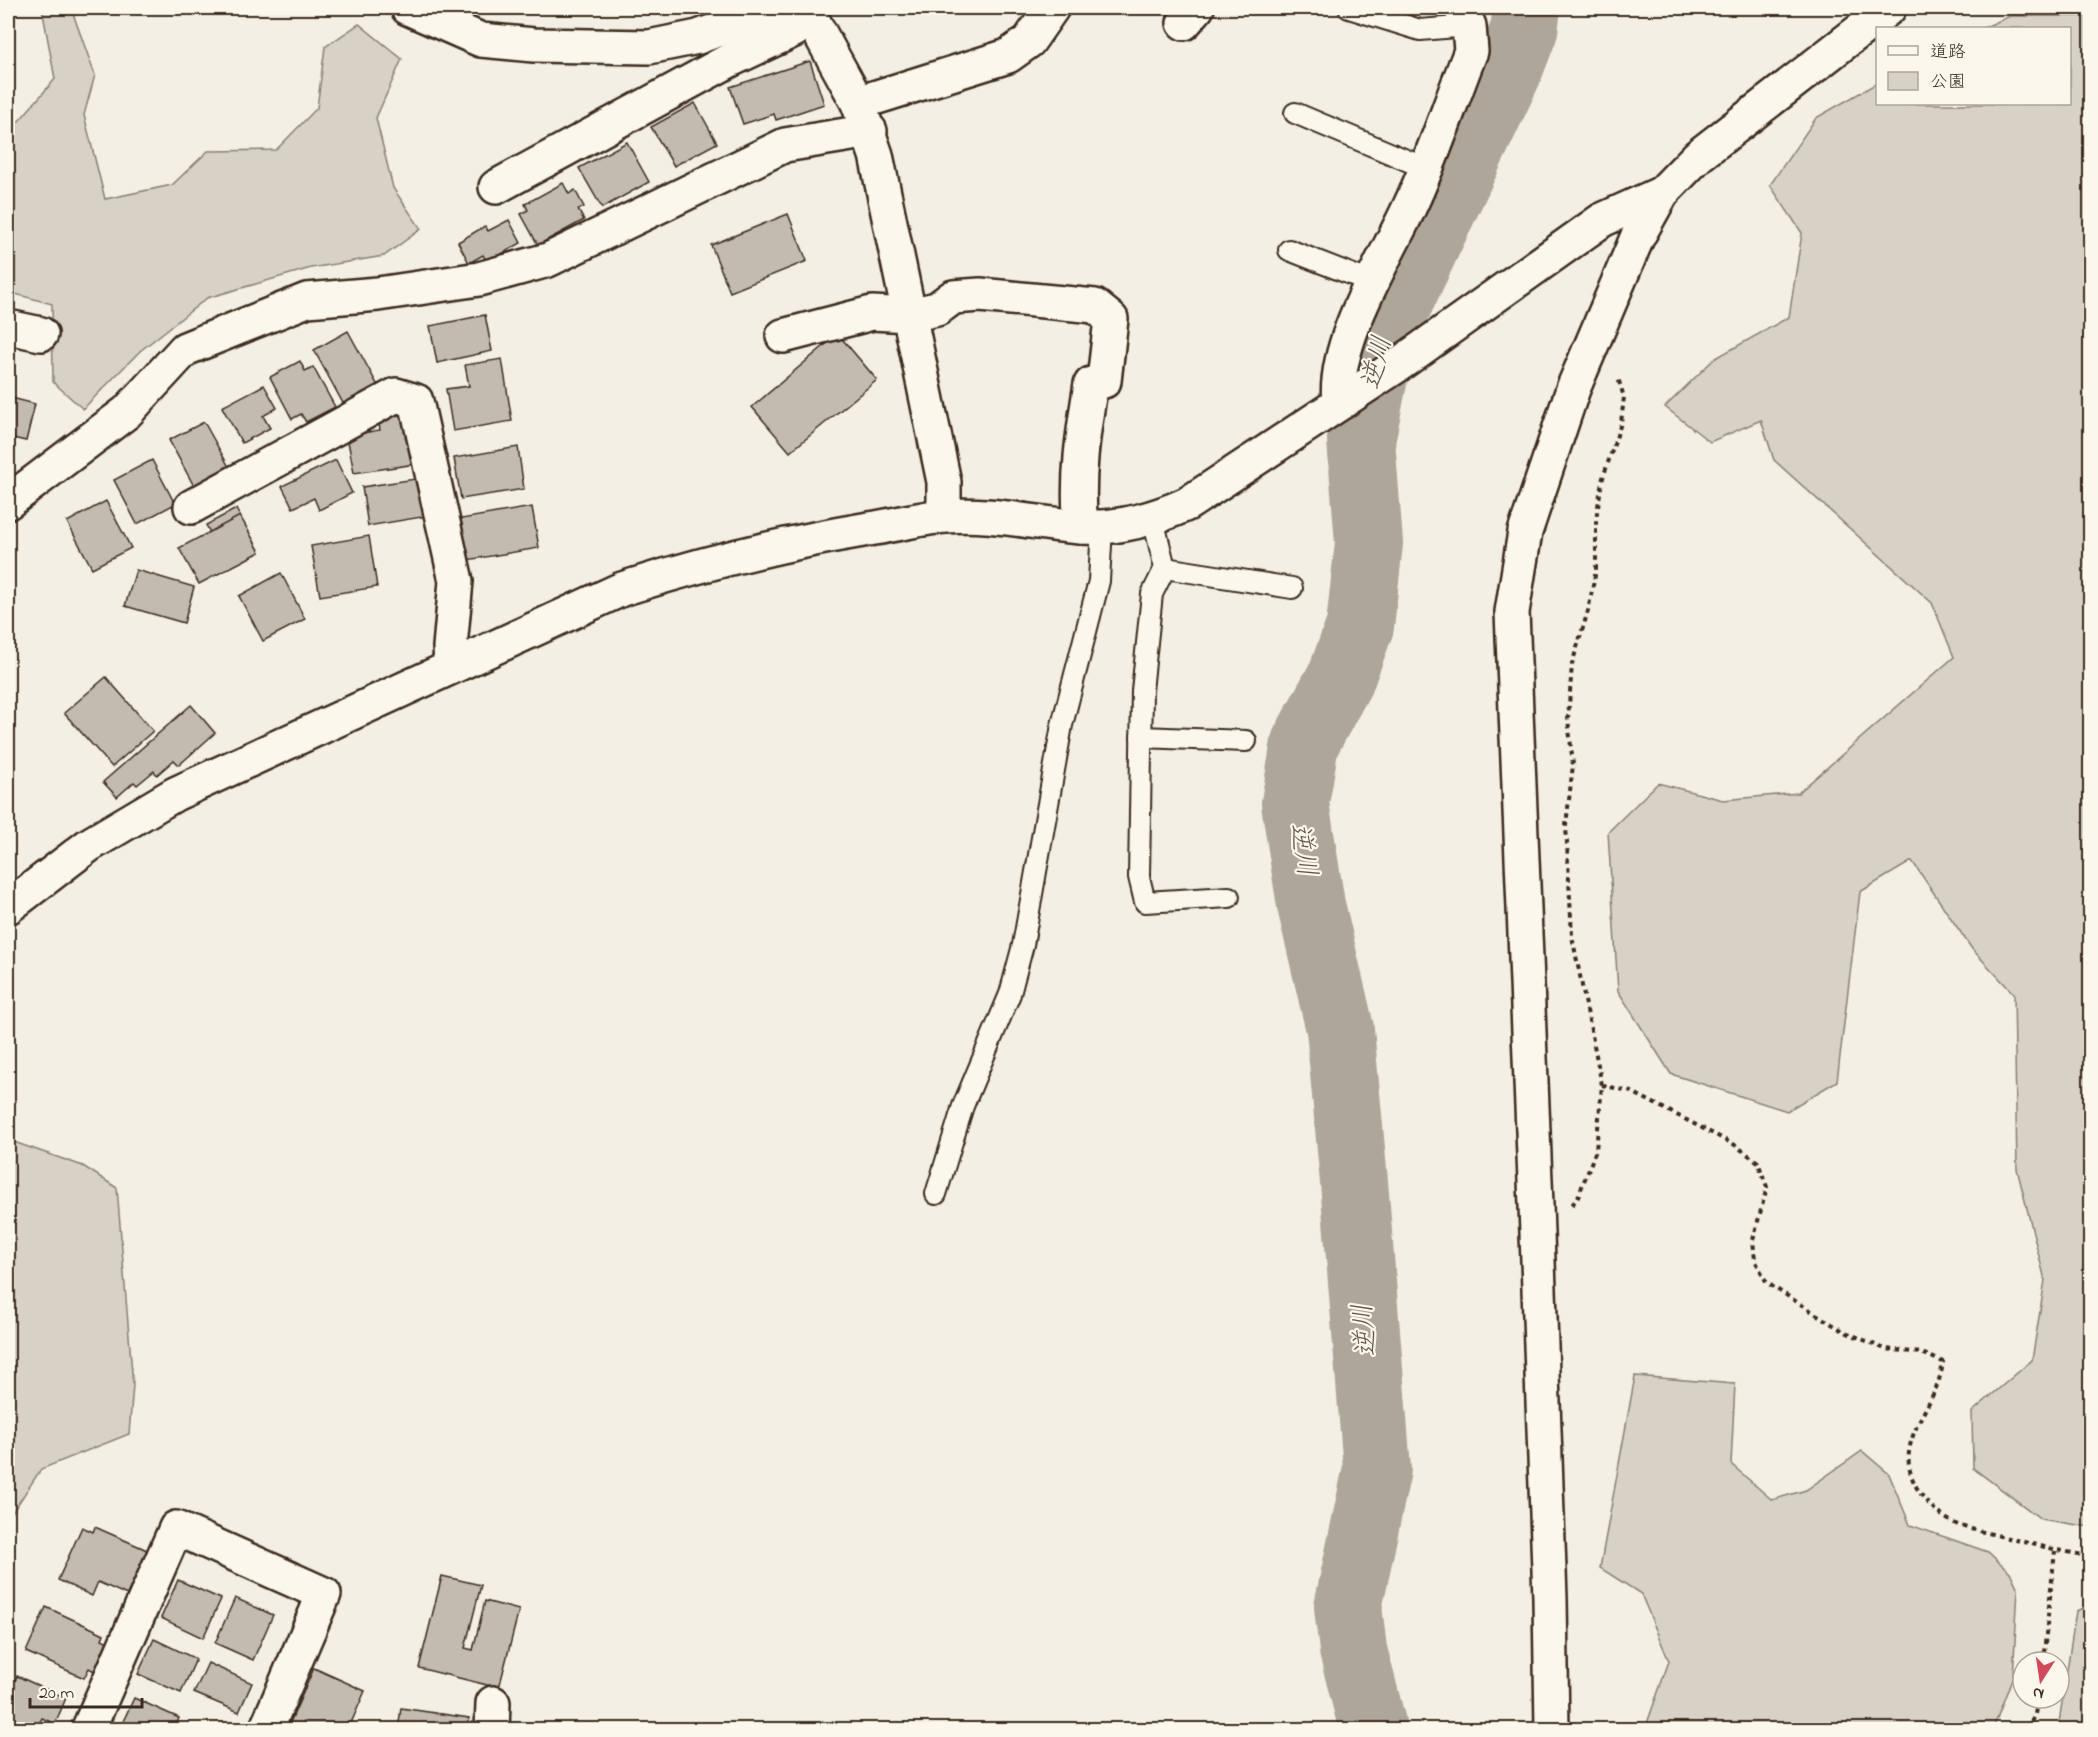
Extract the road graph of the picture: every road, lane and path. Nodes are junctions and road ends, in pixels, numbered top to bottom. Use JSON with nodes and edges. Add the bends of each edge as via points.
{"nodes":[{"id":1,"x":408,"y":8,"type":"edge"},
{"id":2,"x":776,"y":8,"type":"edge"},
{"id":3,"x":799,"y":8,"type":"edge"},
{"id":4,"x":806,"y":8,"type":"edge"},
{"id":5,"x":1052,"y":8,"type":"edge"},
{"id":6,"x":1348,"y":8,"type":"edge"},
{"id":7,"x":1890,"y":8,"type":"edge"},
{"id":8,"x":1465,"y":17,"type":"edge"},
{"id":9,"x":1295,"y":113,"type":"dead end"},
{"id":10,"x":864,"y":117,"type":"junction"},
{"id":11,"x":1425,"y":168,"type":"junction"},
{"id":12,"x":496,"y":188,"type":"dead end"},
{"id":13,"x":1662,"y":193,"type":"junction"},
{"id":14,"x":1289,"y":250,"type":"dead end"},
{"id":15,"x":1371,"y":282,"type":"junction"},
{"id":16,"x":909,"y":315,"type":"junction"},
{"id":17,"x":8,"y":327,"type":"edge"},
{"id":18,"x":41,"y":334,"type":"dead end"},
{"id":19,"x":1596,"y":335,"type":"junction"},
{"id":20,"x":783,"y":336,"type":"dead end"},
{"id":21,"x":1344,"y":399,"type":"junction"},
{"id":22,"x":8,"y":502,"type":"edge"},
{"id":23,"x":191,"y":507,"type":"dead end"},
{"id":24,"x":944,"y":516,"type":"junction"},
{"id":25,"x":1153,"y":519,"type":"junction"},
{"id":26,"x":1091,"y":527,"type":"junction"},
{"id":27,"x":1166,"y":568,"type":"junction"},
{"id":28,"x":1292,"y":588,"type":"dead end"},
{"id":29,"x":451,"y":666,"type":"junction"},
{"id":30,"x":1141,"y":737,"type":"junction"},
{"id":31,"x":1246,"y":741,"type":"dead end"},
{"id":32,"x":1229,"y":897,"type":"dead end"},
{"id":33,"x":8,"y":907,"type":"edge"},
{"id":34,"x":1602,"y":1085,"type":"junction"},
{"id":35,"x":936,"y":1194,"type":"dead end"},
{"id":36,"x":1537,"y":1247,"type":"junction"},
{"id":37,"x":2055,"y":1551,"type":"junction"},
{"id":38,"x":2091,"y":1556,"type":"edge"},
{"id":39,"x":2044,"y":1650,"type":"edge"},
{"id":40,"x":2036,"y":1710,"type":"edge"},
{"id":41,"x":88,"y":1730,"type":"edge"},
{"id":42,"x":267,"y":1730,"type":"edge"},
{"id":43,"x":1552,"y":1730,"type":"edge"},
{"id":44,"x":2027,"y":1730,"type":"edge"}],
"edges":[{"from":1,"to":2,"type":"street","via":[[481,40],[649,47],[698,37]]},
{"from":3,"to":12,"type":"street","via":[[794,30],[730,60]]},
{"from":4,"to":10,"type":"street"},
{"from":5,"to":10,"type":"street","via":[[1029,41],[1008,56]]},
{"from":6,"to":8,"type":"lane","via":[[1420,30]]},
{"from":7,"to":13,"type":"street","via":[[1716,141]]},
{"from":8,"to":11,"type":"street","via":[[1471,51]]},
{"from":9,"to":11,"type":"lane"},
{"from":10,"to":16,"type":"street"},
{"from":10,"to":22,"type":"street","via":[[785,145],[548,260],[478,279],[307,300],[185,349],[127,412]]},
{"from":11,"to":15,"type":"street","via":[[1410,207]]},
{"from":13,"to":19,"type":"street","via":[[1637,238]]},
{"from":13,"to":21,"type":"street","via":[[1602,220]]},
{"from":14,"to":15,"type":"lane"},
{"from":15,"to":21,"type":"street","via":[[1346,348],[1337,385]]},
{"from":16,"to":20,"type":"street","via":[[872,313]]},
{"from":16,"to":24,"type":"street","via":[[944,482]]},
{"from":16,"to":26,"type":"street","via":[[937,309],[953,297],[980,296],[1095,306],[1111,319],[1104,381],[1091,384],[1077,486]]},
{"from":17,"to":18,"type":"street"},
{"from":19,"to":34,"type":"path","via":[[1610,350],[1624,397],[1621,423],[1602,481],[1596,519],[1596,570],[1588,612],[1572,664],[1568,719],[1573,765],[1566,825],[1572,936]]},
{"from":19,"to":36,"type":"street","via":[[1573,389],[1525,532],[1512,612]]},
{"from":21,"to":25,"type":"street","via":[[1187,504]]},
{"from":23,"to":29,"type":"street","via":[[396,395],[416,401],[456,582]]},
{"from":24,"to":26,"type":"street","via":[[989,514]]},
{"from":24,"to":29,"type":"street","via":[[814,538],[682,570],[622,589]]},
{"from":25,"to":26,"type":"street"},
{"from":25,"to":27,"type":"lane"},
{"from":26,"to":35,"type":"lane","via":[[1100,581],[1062,725],[1023,945],[1010,994],[963,1106]]},
{"from":27,"to":28,"type":"lane"},
{"from":27,"to":30,"type":"lane","via":[[1152,594]]},
{"from":29,"to":33,"type":"street","via":[[174,794],[89,845]]},
{"from":30,"to":31,"type":"lane"},
{"from":30,"to":32,"type":"lane","via":[[1139,877],[1145,902]]},
{"from":34,"to":36,"type":"path","via":[[1596,1150],[1578,1197]]},
{"from":34,"to":37,"type":"path","via":[[1632,1092],[1735,1145],[1758,1162],[1767,1186],[1753,1240],[1755,1260],[1767,1283],[1843,1331],[1886,1349],[1922,1353],[1943,1362],[1941,1382],[1916,1429],[1909,1452],[1910,1474],[1927,1503],[1957,1525]]},
{"from":36,"to":43,"type":"street"},
{"from":37,"to":38,"type":"path"},
{"from":37,"to":39,"type":"path"},
{"from":40,"to":44,"type":"path"},
{"from":41,"to":42,"type":"street","via":[[176,1528],[324,1594]]}]}
